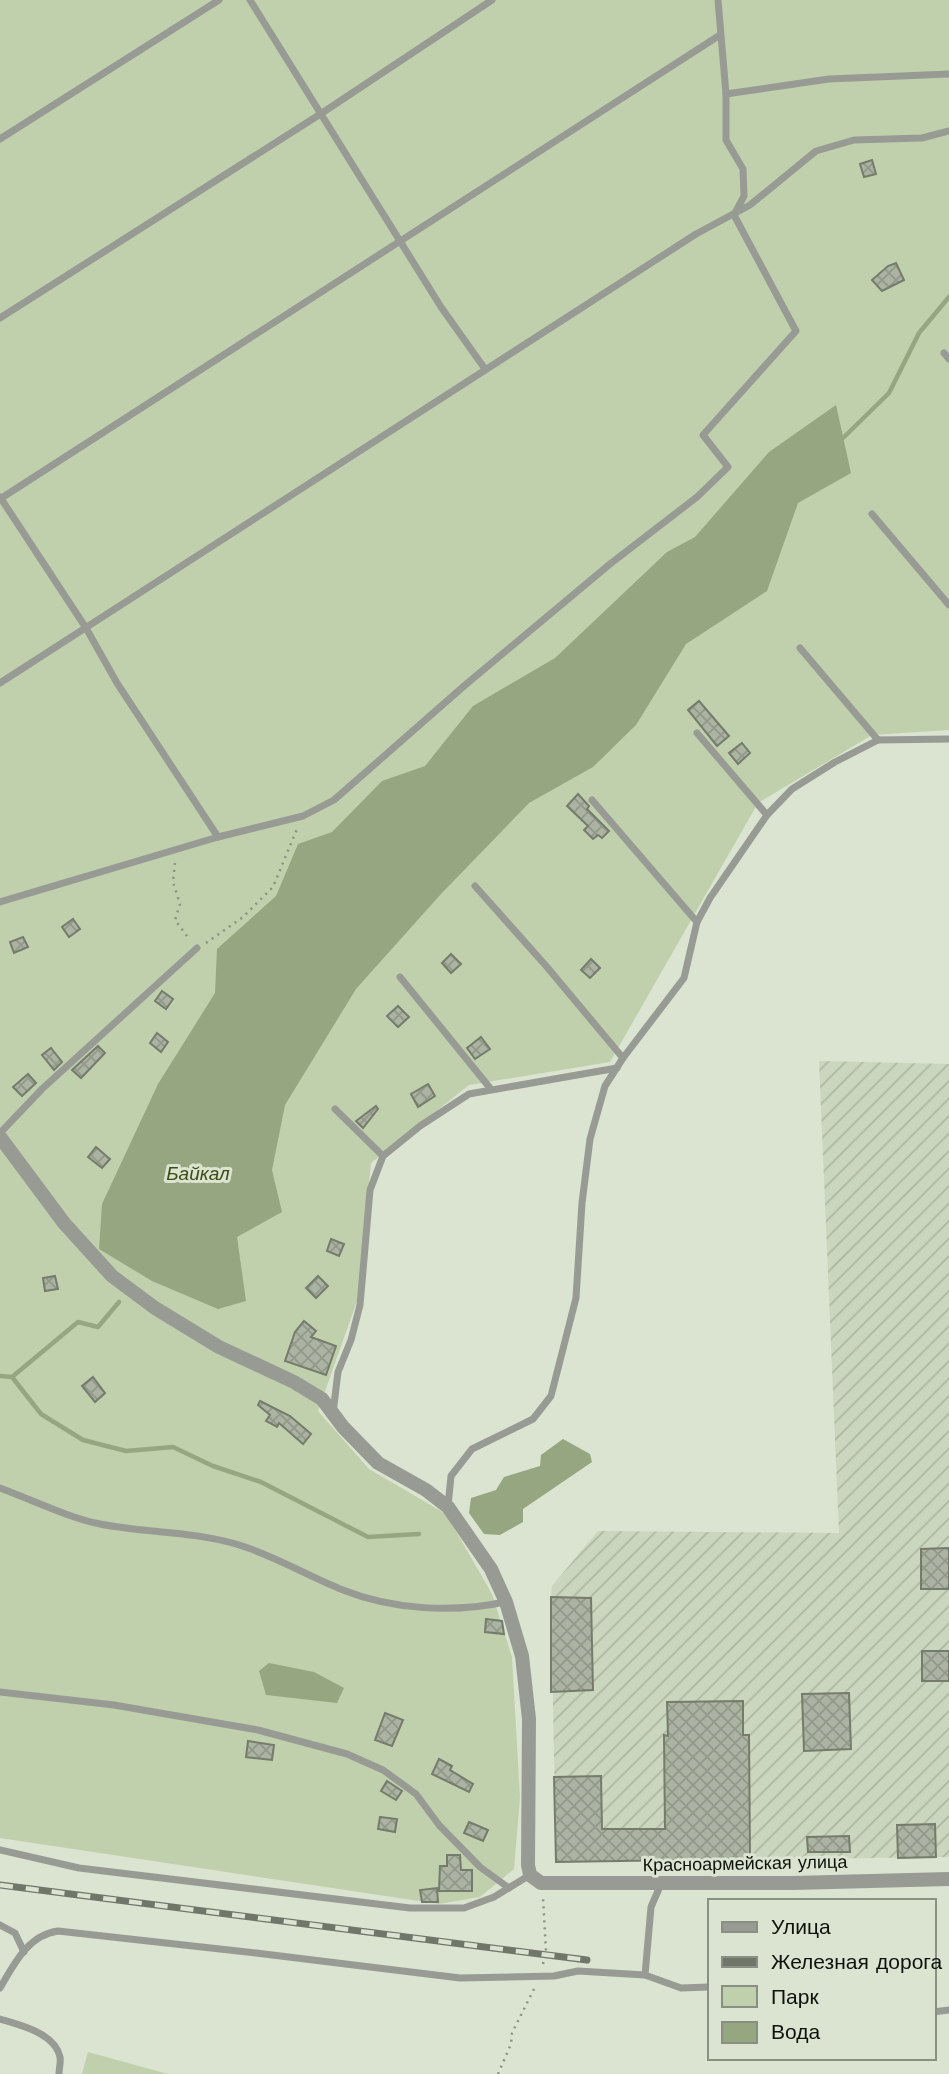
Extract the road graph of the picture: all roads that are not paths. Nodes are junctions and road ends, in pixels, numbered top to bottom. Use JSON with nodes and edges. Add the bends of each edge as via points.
{"nodes":[{"id":1,"x":219,"y":0,"type":"edge"},
{"id":2,"x":250,"y":0,"type":"edge"},
{"id":3,"x":492,"y":0,"type":"edge"},
{"id":4,"x":718,"y":0,"type":"edge"},
{"id":5,"x":720,"y":34,"type":"junction"},
{"id":6,"x":949,"y":74,"type":"edge"},
{"id":7,"x":726,"y":94,"type":"junction"},
{"id":8,"x":322,"y":113,"type":"junction"},
{"id":9,"x":949,"y":131,"type":"edge"},
{"id":10,"x":0,"y":139,"type":"edge"},
{"id":11,"x":734,"y":215,"type":"junction"},
{"id":12,"x":401,"y":242,"type":"junction"},
{"id":13,"x":0,"y":318,"type":"edge"},
{"id":14,"x":485,"y":369,"type":"junction"},
{"id":15,"x":0,"y":499,"type":"edge"},
{"id":16,"x":872,"y":514,"type":"dead end"},
{"id":17,"x":949,"y":605,"type":"edge"},
{"id":18,"x":86,"y":628,"type":"junction"},
{"id":19,"x":800,"y":648,"type":"dead end"},
{"id":20,"x":0,"y":683,"type":"edge"},
{"id":21,"x":697,"y":733,"type":"dead end"},
{"id":22,"x":949,"y":739,"type":"edge"},
{"id":23,"x":878,"y":740,"type":"junction"},
{"id":24,"x":592,"y":800,"type":"dead end"},
{"id":25,"x":766,"y":815,"type":"junction"},
{"id":26,"x":218,"y":837,"type":"junction"},
{"id":27,"x":475,"y":886,"type":"dead end"},
{"id":28,"x":0,"y":902,"type":"edge"},
{"id":29,"x":697,"y":922,"type":"junction"},
{"id":30,"x":197,"y":948,"type":"road end"},
{"id":31,"x":400,"y":977,"type":"dead end"},
{"id":32,"x":623,"y":1058,"type":"junction"},
{"id":33,"x":617,"y":1068,"type":"junction"},
{"id":34,"x":490,"y":1088,"type":"junction"},
{"id":35,"x":335,"y":1109,"type":"dead end"},
{"id":36,"x":0,"y":1135,"type":"edge"},
{"id":37,"x":383,"y":1156,"type":"junction"},
{"id":38,"x":333,"y":1413,"type":"junction"},
{"id":39,"x":0,"y":1488,"type":"edge"},
{"id":40,"x":448,"y":1507,"type":"junction"},
{"id":41,"x":506,"y":1602,"type":"junction"},
{"id":42,"x":0,"y":1692,"type":"edge"},
{"id":43,"x":0,"y":1850,"type":"edge"},
{"id":44,"x":535,"y":1879,"type":"junction"},
{"id":45,"x":949,"y":1879,"type":"edge"},
{"id":46,"x":661,"y":1883,"type":"junction"},
{"id":47,"x":509,"y":1888,"type":"junction"},
{"id":48,"x":0,"y":1925,"type":"edge"},
{"id":49,"x":24,"y":1952,"type":"junction"},
{"id":50,"x":645,"y":1975,"type":"junction"},
{"id":51,"x":708,"y":1987,"type":"edge"},
{"id":52,"x":0,"y":1988,"type":"edge"},
{"id":53,"x":0,"y":2019,"type":"edge"},
{"id":54,"x":59,"y":2074,"type":"edge"}],
"edges":[{"from":1,"to":10,"type":"lane"},
{"from":2,"to":8,"type":"lane"},
{"from":3,"to":8,"type":"lane"},
{"from":4,"to":5,"type":"lane"},
{"from":5,"to":7,"type":"lane"},
{"from":5,"to":12,"type":"lane"},
{"from":6,"to":7,"type":"lane","via":[[829,79]]},
{"from":7,"to":11,"type":"lane","via":[[726,140],[743,169],[744,196]]},
{"from":8,"to":12,"type":"lane"},
{"from":8,"to":13,"type":"lane"},
{"from":9,"to":11,"type":"lane","via":[[922,138],[854,140],[816,151]]},
{"from":11,"to":14,"type":"lane","via":[[696,234]]},
{"from":11,"to":26,"type":"lane","via":[[796,331],[703,435],[727,467],[334,800],[303,816]]},
{"from":12,"to":14,"type":"lane"},
{"from":12,"to":15,"type":"lane"},
{"from":14,"to":18,"type":"lane"},
{"from":15,"to":18,"type":"lane"},
{"from":16,"to":17,"type":"lane"},
{"from":18,"to":20,"type":"lane"},
{"from":18,"to":26,"type":"lane"},
{"from":19,"to":23,"type":"lane"},
{"from":21,"to":25,"type":"lane"},
{"from":22,"to":23,"type":"lane"},
{"from":23,"to":25,"type":"lane","via":[[792,789]]},
{"from":24,"to":29,"type":"lane"},
{"from":25,"to":29,"type":"lane"},
{"from":26,"to":28,"type":"lane"},
{"from":27,"to":32,"type":"lane"},
{"from":29,"to":32,"type":"lane","via":[[684,978]]},
{"from":30,"to":36,"type":"lane","via":[[42,1089]]},
{"from":31,"to":34,"type":"lane"},
{"from":32,"to":33,"type":"lane"},
{"from":33,"to":34,"type":"lane"},
{"from":33,"to":40,"type":"lane","via":[[605,1086],[590,1139],[576,1298],[551,1396],[533,1419],[472,1448],[451,1476]]},
{"from":34,"to":37,"type":"lane","via":[[469,1094]]},
{"from":35,"to":37,"type":"lane"},
{"from":36,"to":38,"type":"street","via":[[64,1223],[112,1276],[219,1347],[295,1382],[322,1399]]},
{"from":37,"to":38,"type":"lane","via":[[370,1191],[360,1305],[338,1372]]},
{"from":38,"to":40,"type":"street","via":[[378,1463]]},
{"from":39,"to":41,"type":"lane","via":[[98,1524],[194,1534],[238,1544],[344,1591],[400,1606],[476,1608]]},
{"from":40,"to":41,"type":"street","via":[[491,1569]]},
{"from":41,"to":44,"type":"street","via":[[522,1656],[529,1720],[528,1865]]},
{"from":42,"to":47,"type":"lane","via":[[114,1705],[258,1730],[347,1754],[383,1770],[416,1794],[480,1867]]},
{"from":43,"to":47,"type":"lane","via":[[79,1868],[410,1908],[464,1908]]},
{"from":44,"to":46,"type":"street","name":"Красноармейская улица"},
{"from":44,"to":47,"type":"lane"},
{"from":45,"to":46,"type":"street","name":"Красноармейская улица"},
{"from":46,"to":50,"type":"lane","via":[[651,1907]]},
{"from":48,"to":49,"type":"lane","via":[[15,1933]]},
{"from":49,"to":50,"type":"lane","via":[[44,1933],[58,1931],[460,1978],[578,1972]]},
{"from":49,"to":52,"type":"lane"},
{"from":50,"to":51,"type":"lane","via":[[681,1988]]},
{"from":53,"to":54,"type":"lane","via":[[50,2040],[60,2056]]}]}
